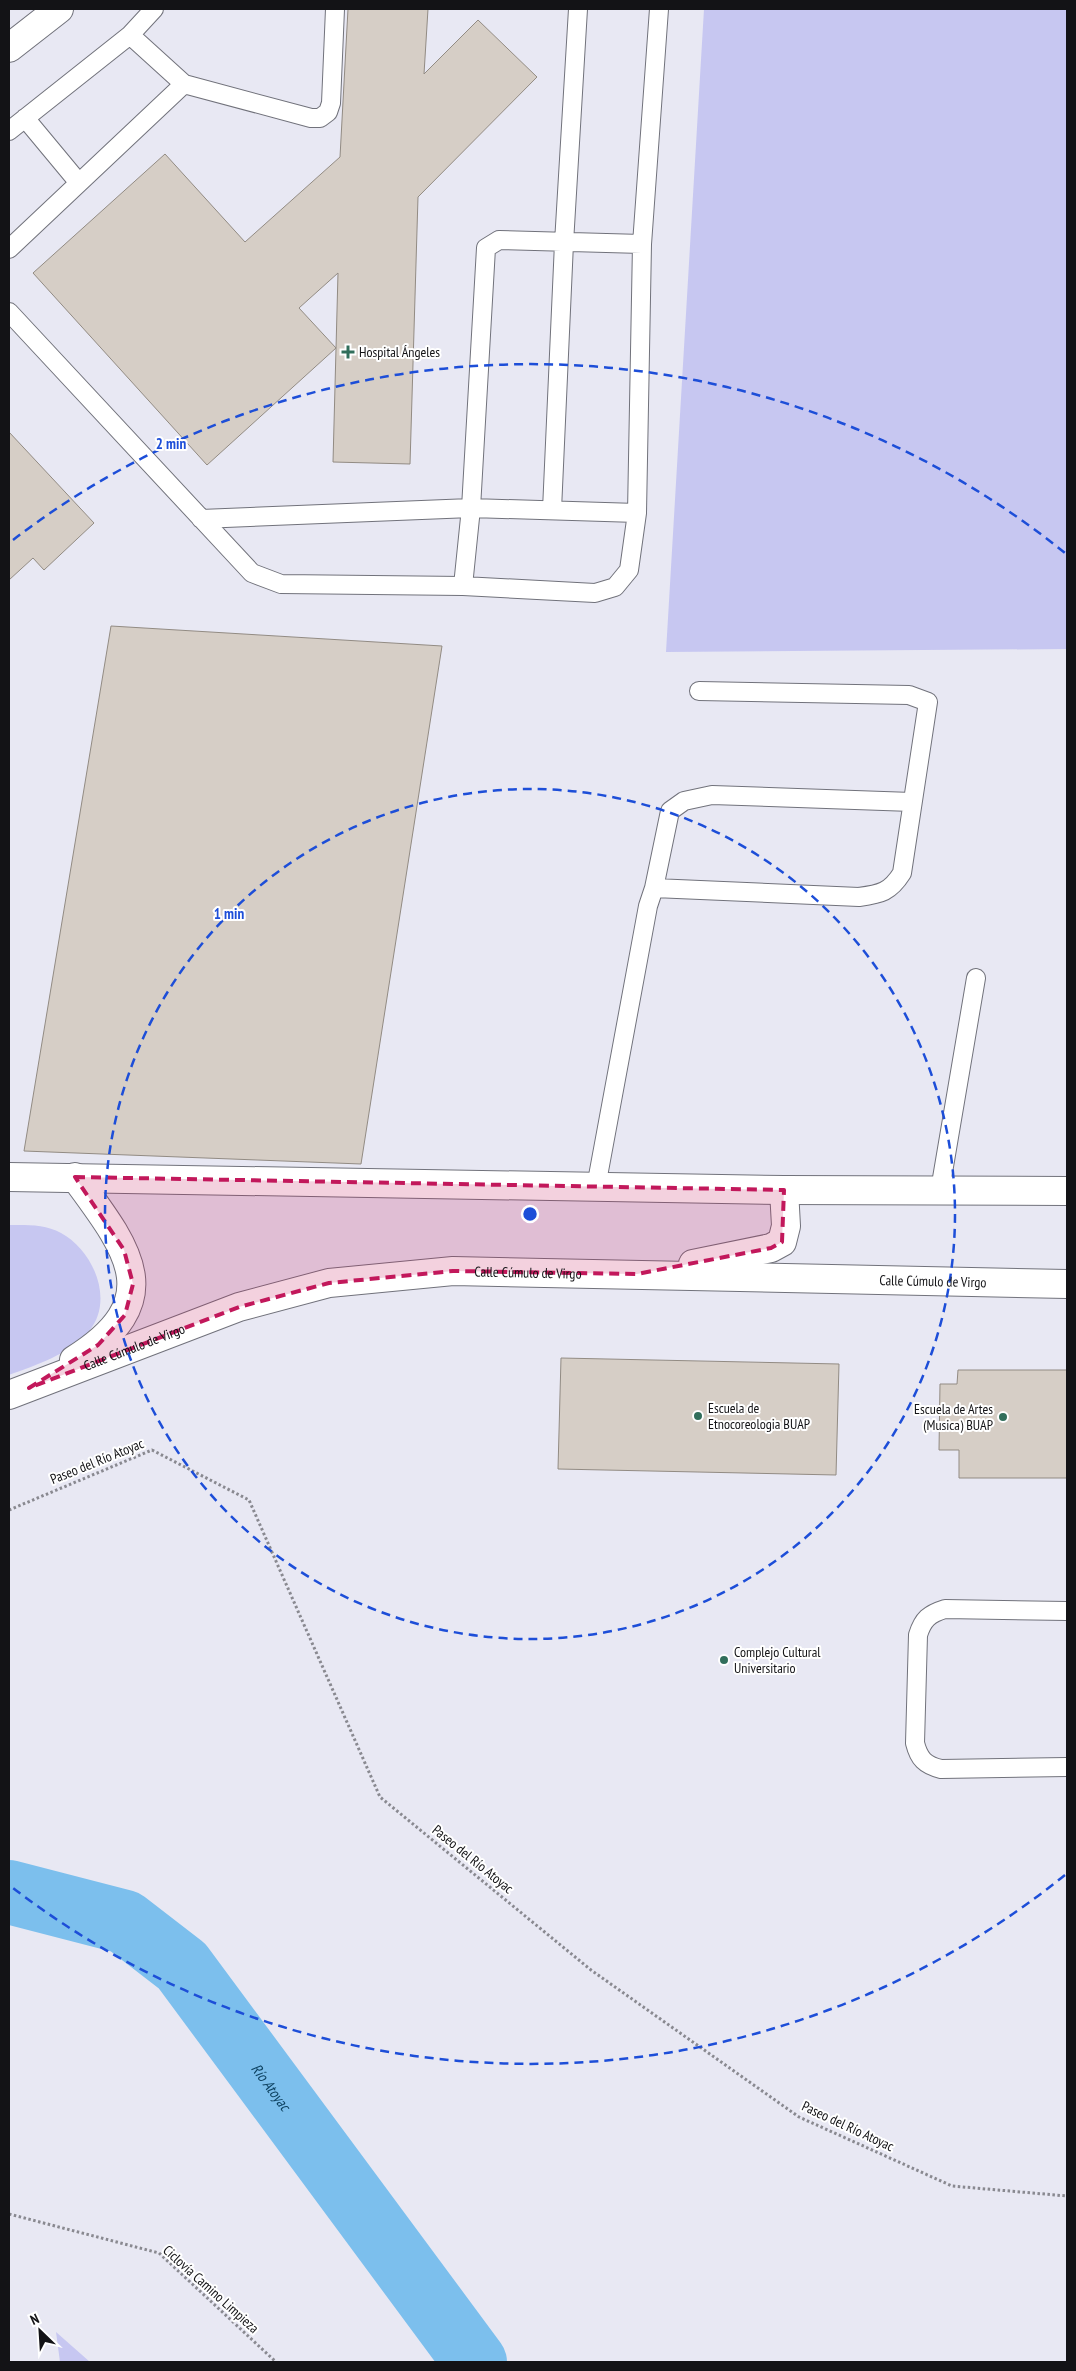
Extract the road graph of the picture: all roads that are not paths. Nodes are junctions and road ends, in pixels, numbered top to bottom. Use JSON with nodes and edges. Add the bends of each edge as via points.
{"nodes":[{"id":1,"x":59,"y":9,"type":"edge"},
{"id":2,"x":154,"y":9,"type":"edge"},
{"id":3,"x":335,"y":9,"type":"edge"},
{"id":4,"x":578,"y":9,"type":"edge"},
{"id":5,"x":659,"y":9,"type":"edge"},
{"id":6,"x":130,"y":35,"type":"junction"},
{"id":7,"x":9,"y":48,"type":"edge"},
{"id":8,"x":184,"y":84,"type":"junction"},
{"id":9,"x":24,"y":118,"type":"junction"},
{"id":10,"x":9,"y":131,"type":"edge"},
{"id":11,"x":79,"y":183,"type":"junction"},
{"id":12,"x":564,"y":243,"type":"junction"},
{"id":13,"x":642,"y":244,"type":"junction"},
{"id":14,"x":9,"y":249,"type":"edge"},
{"id":15,"x":9,"y":312,"type":"edge"},
{"id":16,"x":471,"y":508,"type":"junction"},
{"id":17,"x":552,"y":510,"type":"junction"},
{"id":18,"x":637,"y":513,"type":"junction"},
{"id":19,"x":201,"y":519,"type":"junction"},
{"id":20,"x":463,"y":586,"type":"junction"},
{"id":21,"x":699,"y":691,"type":"dead end"},
{"id":22,"x":912,"y":802,"type":"junction"},
{"id":23,"x":654,"y":888,"type":"junction"},
{"id":24,"x":976,"y":978,"type":"dead end"},
{"id":25,"x":9,"y":1177,"type":"edge"},
{"id":26,"x":75,"y":1177,"type":"junction"},
{"id":27,"x":596,"y":1187,"type":"junction"},
{"id":28,"x":784,"y":1190,"type":"junction"},
{"id":29,"x":940,"y":1190,"type":"junction"},
{"id":30,"x":1067,"y":1191,"type":"edge"},
{"id":31,"x":637,"y":1274,"type":"junction"},
{"id":32,"x":1067,"y":1284,"type":"edge"},
{"id":33,"x":19,"y":1391,"type":"edge"},
{"id":34,"x":1067,"y":1611,"type":"edge"},
{"id":35,"x":1067,"y":1766,"type":"edge"}],
"edges":[{"from":1,"to":7,"type":"main road"},
{"from":2,"to":6,"type":"lane"},
{"from":3,"to":8,"type":"lane","via":[[331,103],[328,112],[320,118]]},
{"from":4,"to":12,"type":"lane"},
{"from":5,"to":13,"type":"lane"},
{"from":6,"to":8,"type":"lane"},
{"from":6,"to":9,"type":"lane"},
{"from":8,"to":11,"type":"lane"},
{"from":9,"to":10,"type":"lane"},
{"from":9,"to":11,"type":"lane"},
{"from":11,"to":14,"type":"lane"},
{"from":12,"to":13,"type":"lane"},
{"from":12,"to":16,"type":"lane","via":[[499,240],[486,248]]},
{"from":12,"to":17,"type":"lane"},
{"from":13,"to":18,"type":"lane"},
{"from":15,"to":19,"type":"lane"},
{"from":16,"to":17,"type":"lane"},
{"from":16,"to":19,"type":"lane"},
{"from":16,"to":20,"type":"lane"},
{"from":17,"to":18,"type":"lane"},
{"from":18,"to":20,"type":"lane","via":[[629,570],[615,587],[595,593]]},
{"from":19,"to":20,"type":"lane","via":[[252,573],[281,584]]},
{"from":21,"to":22,"type":"lane","via":[[909,695],[928,702]]},
{"from":22,"to":23,"type":"lane","via":[[712,794],[684,800],[670,811]]},
{"from":22,"to":23,"type":"lane","via":[[902,873],[893,886],[878,895],[859,897]]},
{"from":23,"to":27,"type":"lane","via":[[646,916]]},
{"from":24,"to":29,"type":"lane"},
{"from":25,"to":26,"type":"main road"},
{"from":26,"to":27,"type":"main road"},
{"from":26,"to":33,"type":"main road","via":[[124,1250],[133,1284],[125,1315],[98,1345]]},
{"from":27,"to":28,"type":"main road"},
{"from":28,"to":29,"type":"main road"},
{"from":28,"to":31,"type":"main road","via":[[786,1226],[782,1242],[771,1248]]},
{"from":29,"to":30,"type":"main road"},
{"from":31,"to":32,"type":"main road","name":"Calle Cúmulo de Virgo"},
{"from":31,"to":33,"type":"main road","name":"Calle Cúmulo de Virgo","via":[[453,1271],[329,1283],[239,1306]]},
{"from":34,"to":35,"type":"lane","via":[[945,1609],[932,1613],[922,1622],[918,1635],[915,1743],[918,1756],[928,1766],[941,1769]]}]}
